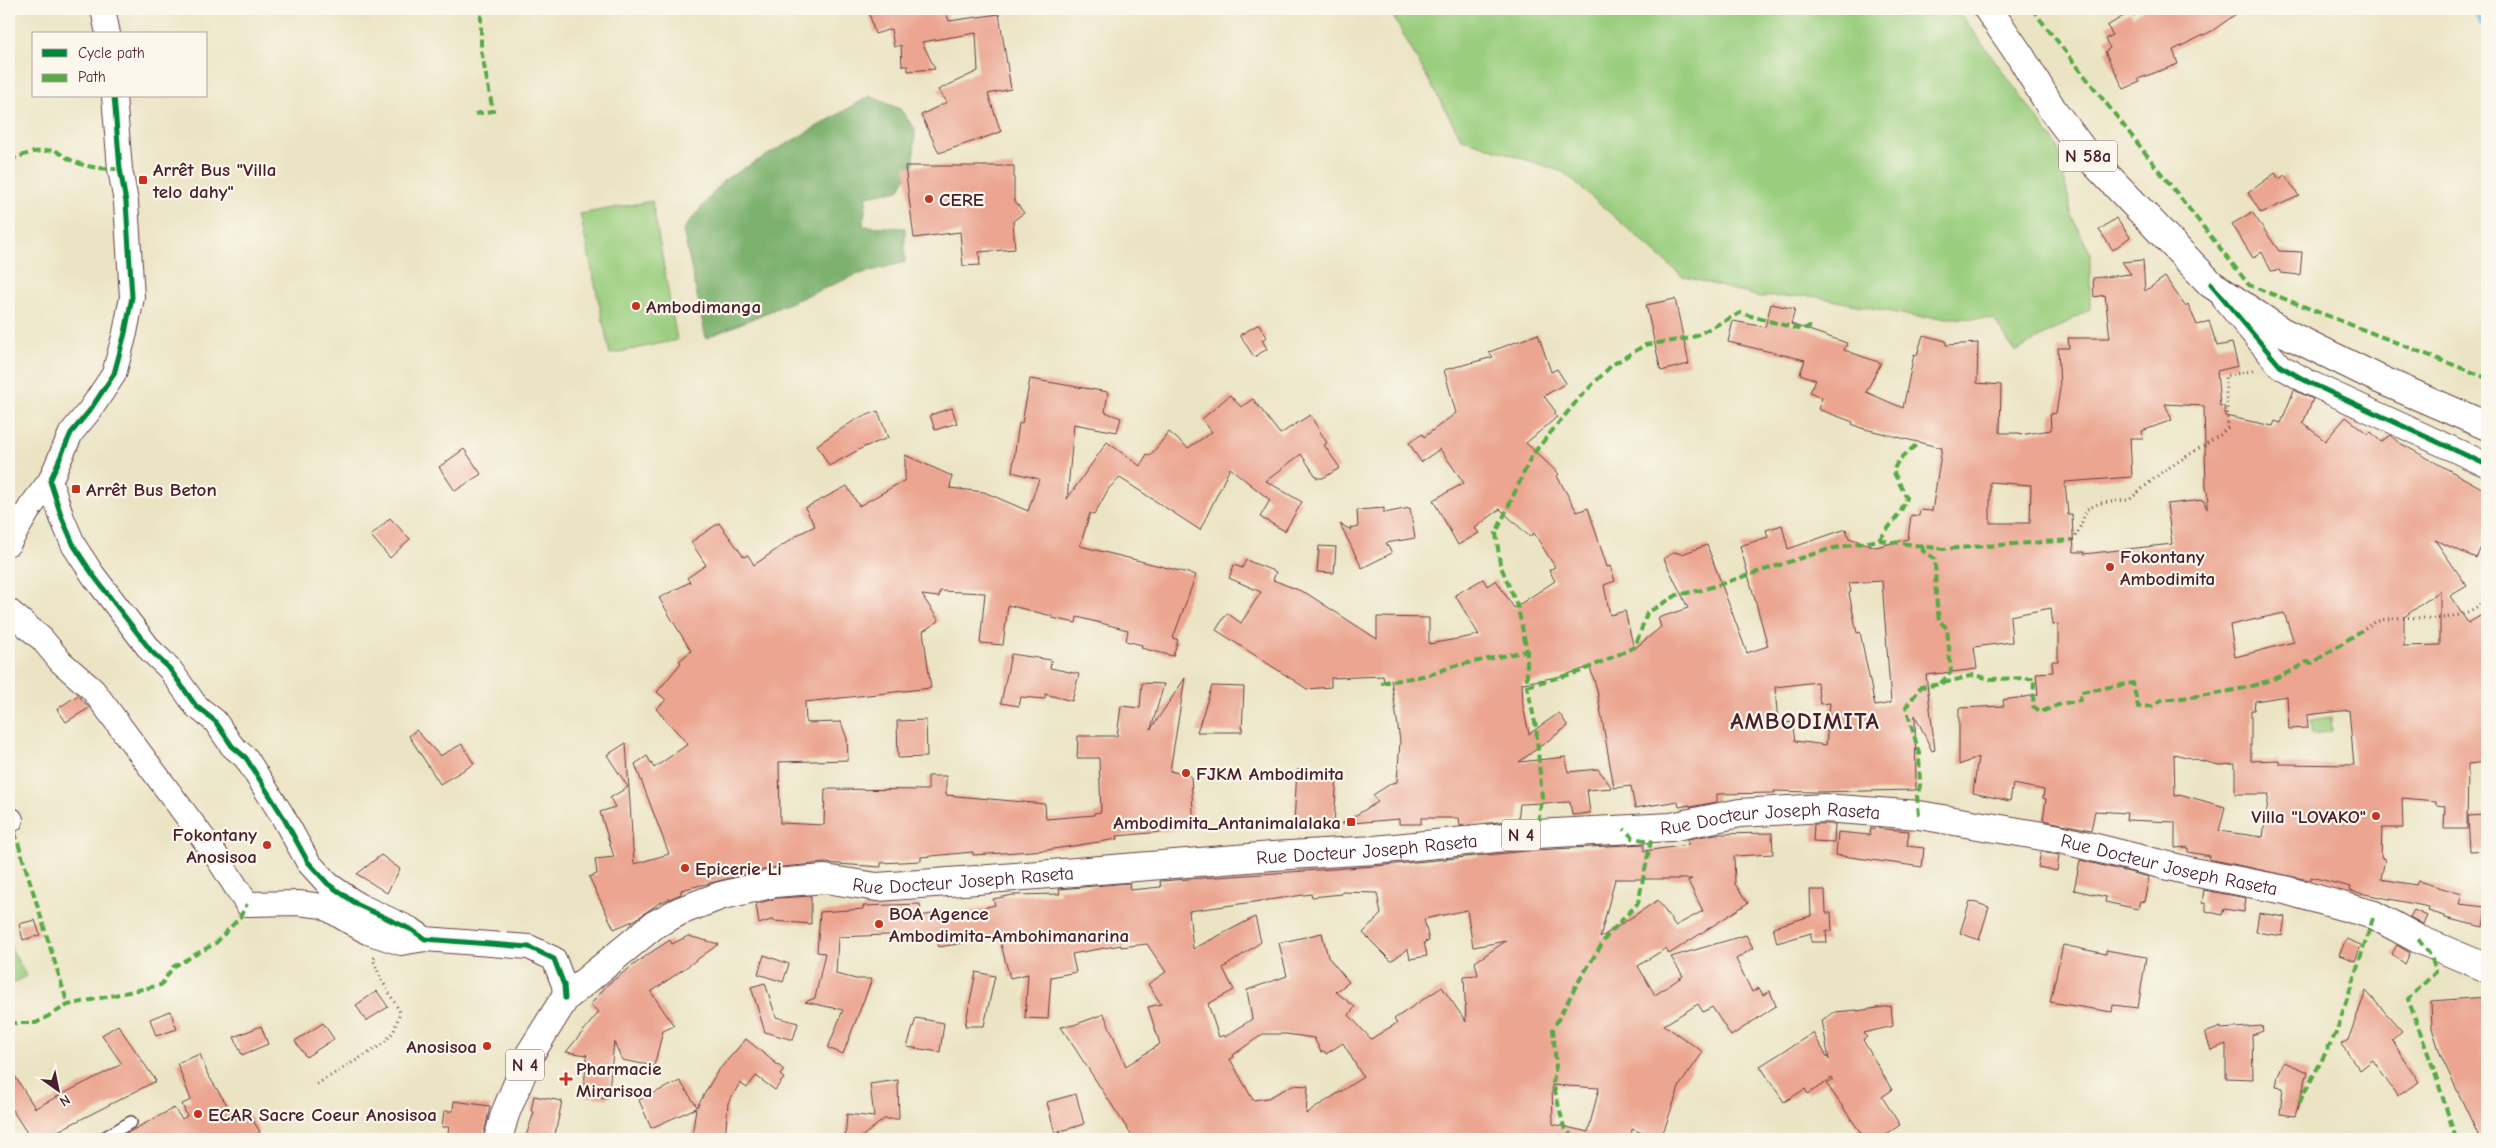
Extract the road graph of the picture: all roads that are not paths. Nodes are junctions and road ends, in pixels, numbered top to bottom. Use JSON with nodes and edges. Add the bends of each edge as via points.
{"nodes":[{"id":1,"x":103,"y":9,"type":"edge"},
{"id":2,"x":1988,"y":9,"type":"edge"},
{"id":3,"x":108,"y":32,"type":"edge"},
{"id":4,"x":114,"y":98,"type":"edge"},
{"id":5,"x":2211,"y":284,"type":"junction"},
{"id":6,"x":2487,"y":426,"type":"edge"},
{"id":7,"x":2487,"y":465,"type":"edge"},
{"id":8,"x":50,"y":481,"type":"junction"},
{"id":9,"x":9,"y":543,"type":"edge"},
{"id":10,"x":9,"y":611,"type":"edge"},
{"id":11,"x":425,"y":939,"type":"junction"},
{"id":12,"x":2487,"y":968,"type":"edge"},
{"id":13,"x":565,"y":998,"type":"junction"},
{"id":14,"x":131,"y":1122,"type":"dead end"},
{"id":15,"x":102,"y":1139,"type":"edge"},
{"id":16,"x":498,"y":1139,"type":"edge"}],
"edges":[{"from":1,"to":3,"type":"street"},
{"from":2,"to":5,"type":"main road","number":"N 58a","via":[[2052,109],[2085,153]]},
{"from":4,"to":8,"type":"street","via":[[126,202],[132,297],[114,374],[70,433]]},
{"from":5,"to":6,"type":"main road","number":"N 58a","via":[[2281,331],[2379,379]]},
{"from":5,"to":7,"type":"street","via":[[2280,366]]},
{"from":8,"to":9,"type":"street"},
{"from":8,"to":11,"type":"street","via":[[74,546],[93,575],[196,706],[215,721],[232,746],[246,758],[308,862],[328,884],[358,905]]},
{"from":10,"to":11,"type":"street","via":[[92,690],[215,854],[247,904],[323,906],[367,932],[401,943]]},
{"from":11,"to":13,"type":"street","via":[[529,947],[554,959],[564,985]]},
{"from":12,"to":13,"type":"main road","name":"Rue Docteur Joseph Raseta","number":"N 4","via":[[2418,939],[2374,915],[2285,890],[2193,872],[2060,839],[1918,814],[1824,808],[1740,813],[1672,827],[1536,834],[1376,850],[978,880],[877,887],[825,880],[775,883],[720,896],[654,925]]},
{"from":13,"to":16,"type":"main road","name":"Rue Docteur Joseph Raseta","number":"N 4","via":[[530,1054]]},
{"from":14,"to":15,"type":"lane"}]}
